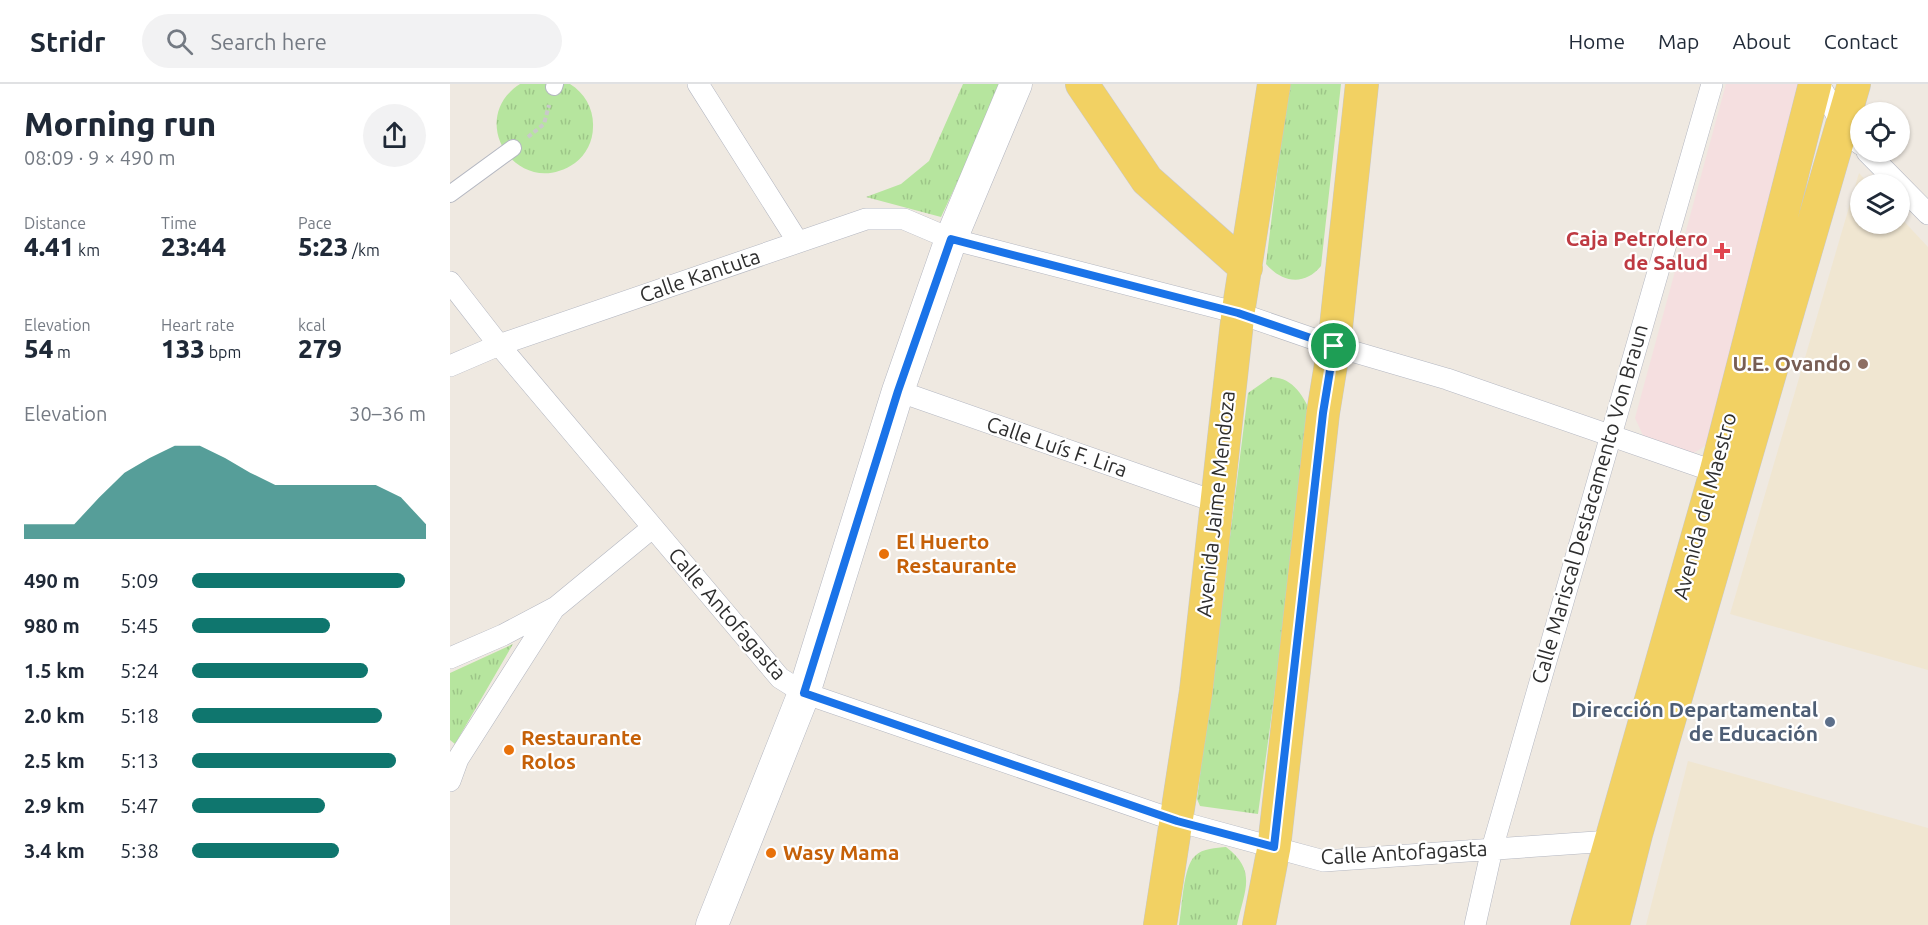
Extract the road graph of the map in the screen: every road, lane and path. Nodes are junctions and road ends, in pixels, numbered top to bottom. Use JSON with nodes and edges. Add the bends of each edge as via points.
{"nodes":[{"id":1,"x":698,"y":84,"type":"edge"},
{"id":2,"x":1016,"y":84,"type":"edge"},
{"id":3,"x":1082,"y":84,"type":"edge"},
{"id":4,"x":1274,"y":84,"type":"edge"},
{"id":5,"x":1362,"y":84,"type":"edge"},
{"id":6,"x":1712,"y":84,"type":"edge"},
{"id":7,"x":1817,"y":84,"type":"edge"},
{"id":8,"x":1854,"y":84,"type":"edge"},
{"id":9,"x":554,"y":86,"type":"edge"},
{"id":10,"x":1853,"y":102,"type":"edge"},
{"id":11,"x":1850,"y":132,"type":"edge"},
{"id":12,"x":1850,"y":141,"type":"edge"},
{"id":13,"x":513,"y":148,"type":"joint"},
{"id":14,"x":1877,"y":162,"type":"edge"},
{"id":15,"x":450,"y":194,"type":"edge"},
{"id":16,"x":1928,"y":214,"type":"edge"},
{"id":17,"x":951,"y":239,"type":"junction"},
{"id":18,"x":798,"y":242,"type":"junction"},
{"id":19,"x":1246,"y":268,"type":"junction"},
{"id":20,"x":450,"y":282,"type":"edge"},
{"id":21,"x":1238,"y":313,"type":"junction"},
{"id":22,"x":499,"y":345,"type":"junction"},
{"id":23,"x":1334,"y":346,"type":"junction"},
{"id":24,"x":450,"y":366,"type":"edge"},
{"id":25,"x":898,"y":391,"type":"junction"},
{"id":26,"x":1609,"y":437,"type":"junction"},
{"id":27,"x":1716,"y":472,"type":"junction"},
{"id":28,"x":1216,"y":502,"type":"junction"},
{"id":29,"x":652,"y":528,"type":"junction"},
{"id":30,"x":556,"y":607,"type":"junction"},
{"id":31,"x":450,"y":658,"type":"edge"},
{"id":32,"x":804,"y":693,"type":"junction"},
{"id":33,"x":450,"y":782,"type":"edge"},
{"id":34,"x":1177,"y":821,"type":"junction"},
{"id":35,"x":1623,"y":837,"type":"junction"},
{"id":36,"x":1274,"y":847,"type":"junction"},
{"id":37,"x":1492,"y":849,"type":"junction"},
{"id":38,"x":712,"y":925,"type":"edge"},
{"id":39,"x":1160,"y":925,"type":"edge"},
{"id":40,"x":1259,"y":925,"type":"edge"},
{"id":41,"x":1475,"y":925,"type":"edge"},
{"id":42,"x":1587,"y":925,"type":"edge"},
{"id":43,"x":1613,"y":925,"type":"edge"}],
"edges":[{"from":1,"to":18,"type":"street"},
{"from":2,"to":17,"type":"main road"},
{"from":3,"to":19,"type":"main road","via":[[1148,180]]},
{"from":4,"to":19,"type":"main road","name":"Avenida Jaime Mendoza"},
{"from":5,"to":23,"type":"main road"},
{"from":6,"to":26,"type":"street","name":"Calle Mariscal Destacamento Von Braun"},
{"from":7,"to":11,"type":"street"},
{"from":7,"to":27,"type":"main road","name":"Avenida del Maestro"},
{"from":8,"to":10,"type":"main road","name":"Avenida del Maestro"},
{"from":9,"to":13,"type":"path","via":[[544,124]]},
{"from":12,"to":35,"type":"main road","name":"Avenida del Maestro"},
{"from":13,"to":15,"type":"street"},
{"from":14,"to":16,"type":"street"},
{"from":17,"to":18,"type":"street","name":"Calle Kantuta","via":[[904,219],[866,219]]},
{"from":17,"to":21,"type":"street","name":"Calle Kantuta"},
{"from":17,"to":25,"type":"main road"},
{"from":18,"to":22,"type":"street","name":"Calle Kantuta"},
{"from":19,"to":21,"type":"main road","name":"Avenida Jaime Mendoza"},
{"from":20,"to":22,"type":"street","name":"Calle Antofagasta"},
{"from":21,"to":23,"type":"street","name":"Calle Kantuta"},
{"from":21,"to":28,"type":"main road","name":"Avenida Jaime Mendoza"},
{"from":22,"to":24,"type":"street","name":"Calle Kantuta"},
{"from":22,"to":29,"type":"street","name":"Calle Antofagasta"},
{"from":23,"to":26,"type":"street","name":"Calle Kantuta","via":[[1447,379]]},
{"from":23,"to":36,"type":"main road"},
{"from":25,"to":28,"type":"street","name":"Calle Luís F. Lira"},
{"from":25,"to":32,"type":"main road"},
{"from":26,"to":27,"type":"street","name":"Calle Kantuta"},
{"from":26,"to":37,"type":"street","name":"Calle Mariscal Destacamento Von Braun"},
{"from":27,"to":35,"type":"main road","name":"Avenida del Maestro"},
{"from":28,"to":34,"type":"main road","name":"Avenida Jaime Mendoza","via":[[1196,692]]},
{"from":29,"to":30,"type":"street"},
{"from":29,"to":32,"type":"street","name":"Calle Antofagasta","via":[[780,678]]},
{"from":30,"to":31,"type":"street"},
{"from":30,"to":33,"type":"street","via":[[458,759]]},
{"from":32,"to":34,"type":"street","name":"Calle Antofagasta"},
{"from":32,"to":38,"type":"main road"},
{"from":34,"to":36,"type":"street","name":"Calle Antofagasta"},
{"from":34,"to":39,"type":"main road","name":"Avenida Jaime Mendoza"},
{"from":35,"to":37,"type":"street","name":"Calle Antofagasta"},
{"from":35,"to":42,"type":"main road","name":"Avenida del Maestro"},
{"from":35,"to":43,"type":"main road","name":"Avenida del Maestro"},
{"from":36,"to":37,"type":"street","name":"Calle Antofagasta","via":[[1324,861]]},
{"from":36,"to":40,"type":"main road"},
{"from":37,"to":41,"type":"street","name":"Calle Mariscal Destacamento Von Braun"}]}
